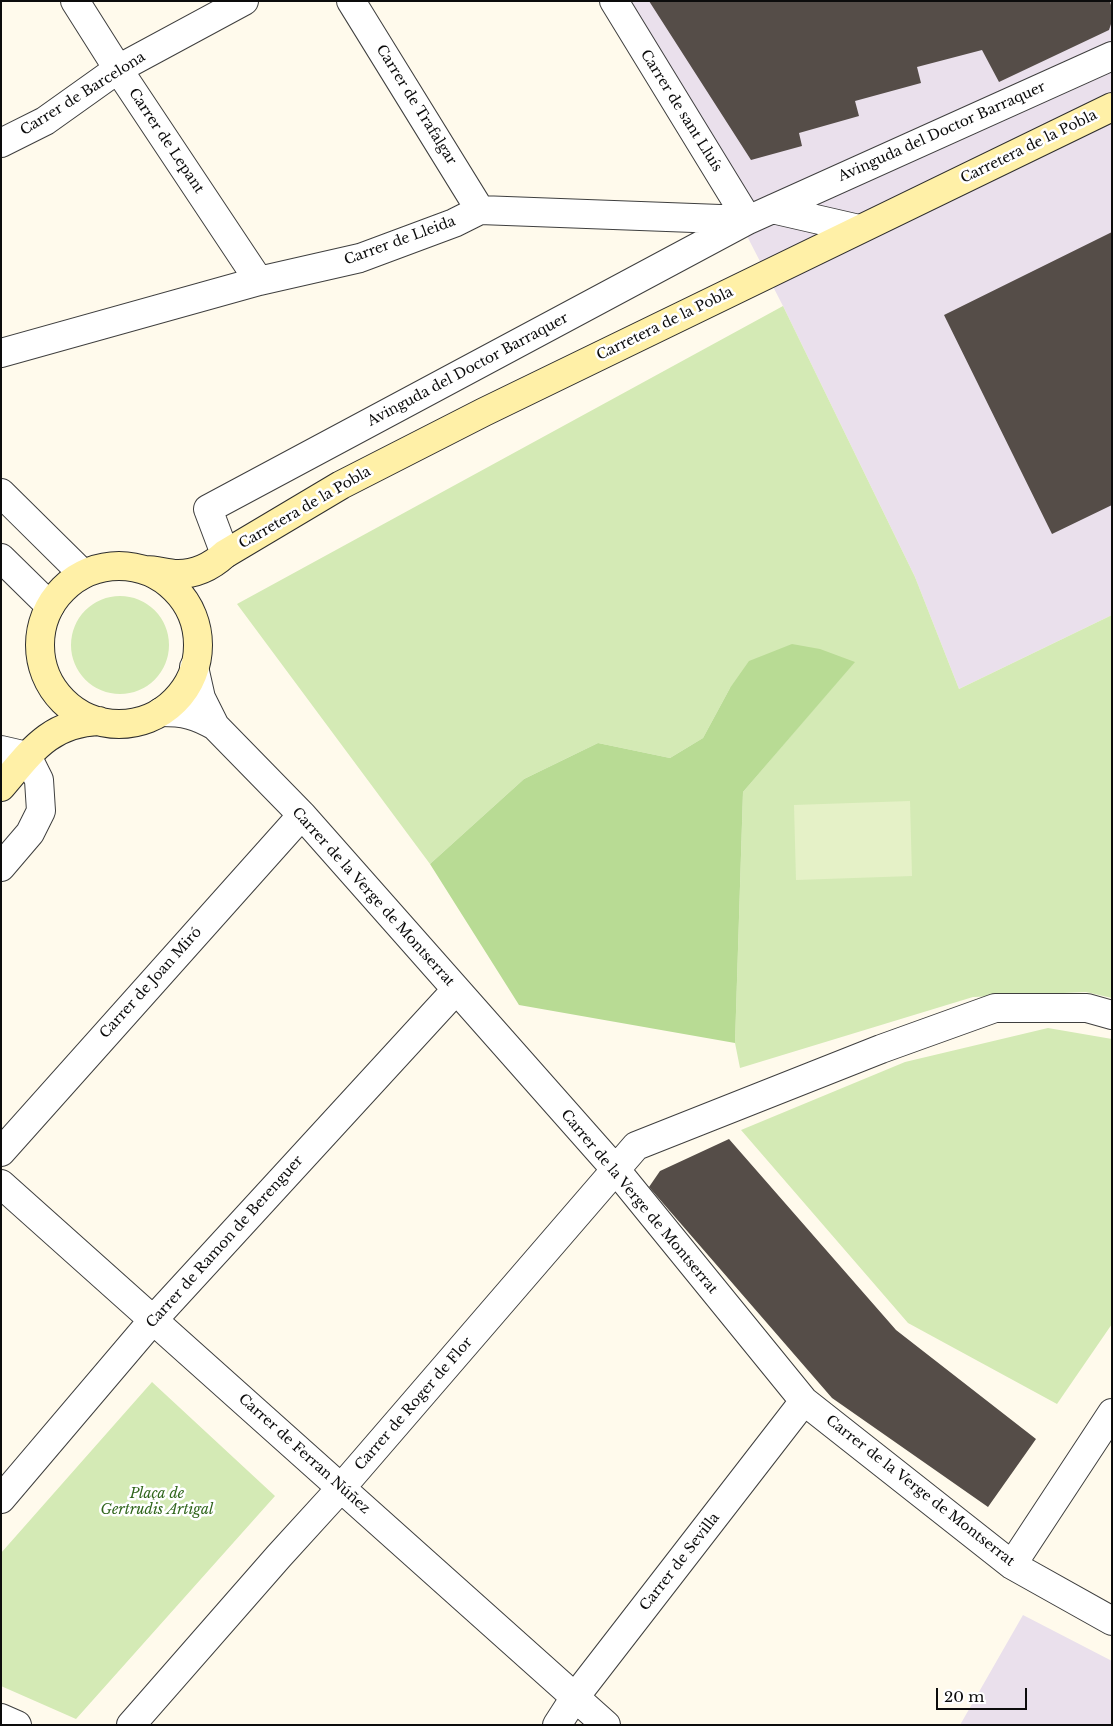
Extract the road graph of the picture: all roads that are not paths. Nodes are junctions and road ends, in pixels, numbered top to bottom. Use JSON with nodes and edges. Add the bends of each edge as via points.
{"nodes":[{"id":1,"x":75,"y":1,"type":"edge"},
{"id":2,"x":244,"y":1,"type":"edge"},
{"id":3,"x":351,"y":1,"type":"edge"},
{"id":4,"x":614,"y":1,"type":"edge"},
{"id":5,"x":1112,"y":56,"type":"edge"},
{"id":6,"x":118,"y":69,"type":"junction"},
{"id":7,"x":1112,"y":107,"type":"edge"},
{"id":8,"x":1,"y":143,"type":"edge"},
{"id":9,"x":480,"y":210,"type":"junction"},
{"id":10,"x":760,"y":215,"type":"junction"},
{"id":11,"x":859,"y":230,"type":"junction"},
{"id":12,"x":259,"y":280,"type":"junction"},
{"id":13,"x":1,"y":353,"type":"edge"},
{"id":14,"x":1,"y":493,"type":"edge"},
{"id":15,"x":225,"y":554,"type":"junction"},
{"id":16,"x":1,"y":558,"type":"edge"},
{"id":17,"x":146,"y":570,"type":"junction"},
{"id":18,"x":83,"y":574,"type":"junction"},
{"id":19,"x":50,"y":606,"type":"junction"},
{"id":20,"x":197,"y":632,"type":"junction"},
{"id":21,"x":194,"y":667,"type":"junction"},
{"id":22,"x":44,"y":670,"type":"junction"},
{"id":23,"x":161,"y":712,"type":"junction"},
{"id":24,"x":99,"y":721,"type":"junction"},
{"id":25,"x":215,"y":726,"type":"junction"},
{"id":26,"x":21,"y":752,"type":"edge"},
{"id":27,"x":1,"y":787,"type":"edge"},
{"id":28,"x":302,"y":815,"type":"junction"},
{"id":29,"x":1,"y":867,"type":"edge"},
{"id":30,"x":456,"y":990,"type":"junction"},
{"id":31,"x":1112,"y":1015,"type":"edge"},
{"id":32,"x":1,"y":1152,"type":"edge"},
{"id":33,"x":616,"y":1170,"type":"junction"},
{"id":34,"x":1,"y":1184,"type":"edge"},
{"id":35,"x":153,"y":1320,"type":"junction"},
{"id":36,"x":804,"y":1400,"type":"junction"},
{"id":37,"x":1112,"y":1413,"type":"edge"},
{"id":38,"x":342,"y":1488,"type":"junction"},
{"id":39,"x":1,"y":1499,"type":"edge"},
{"id":40,"x":1012,"y":1565,"type":"junction"},
{"id":41,"x":1109,"y":1614,"type":"edge"},
{"id":42,"x":575,"y":1697,"type":"junction"},
{"id":43,"x":1,"y":1718,"type":"edge"},
{"id":44,"x":17,"y":1725,"type":"edge"},
{"id":45,"x":131,"y":1725,"type":"edge"},
{"id":46,"x":557,"y":1725,"type":"edge"},
{"id":47,"x":606,"y":1725,"type":"edge"}],
"edges":[{"from":1,"to":6,"type":"street","name":"Carrer de Lepant"},
{"from":2,"to":6,"type":"street","name":"Carrer de Barcelona"},
{"from":3,"to":9,"type":"street","name":"Carrer de Trafalgar"},
{"from":4,"to":10,"type":"street","name":"Carrer de sant Lluís"},
{"from":5,"to":10,"type":"street","name":"Avinguda del Doctor Barraquer"},
{"from":6,"to":8,"type":"street","name":"Carrer de Barcelona","via":[[45,122]]},
{"from":6,"to":12,"type":"street","name":"Carrer de Lepant"},
{"from":7,"to":11,"type":"street","name":"Carretera de la Pobla"},
{"from":9,"to":10,"type":"street","name":"Carrer de Lleida"},
{"from":9,"to":12,"type":"street","name":"Carrer de Lleida","via":[[360,258]]},
{"from":10,"to":11,"type":"street"},
{"from":10,"to":15,"type":"street","name":"Avinguda del Doctor Barraquer","via":[[208,509]]},
{"from":11,"to":15,"type":"street","name":"Carretera de la Pobla","via":[[341,485]]},
{"from":12,"to":13,"type":"street","name":"Carrer de Lleida"},
{"from":14,"to":18,"type":"street"},
{"from":15,"to":17,"type":"street","name":"Carretera de la Pobla","via":[[208,567],[188,573]]},
{"from":15,"to":20,"type":"street","name":"Carretera de la Pobla","via":[[201,588],[196,608]]},
{"from":16,"to":19,"type":"street"},
{"from":17,"to":18,"type":"street","via":[[114,566]]},
{"from":17,"to":20,"type":"street","via":[[174,588],[184,600]]},
{"from":18,"to":19,"type":"street","via":[[70,582]]},
{"from":19,"to":22,"type":"street","via":[[40,637]]},
{"from":20,"to":21,"type":"street"},
{"from":21,"to":23,"type":"street","via":[[185,688]]},
{"from":21,"to":25,"type":"street","name":"Carrer de la Verge de Montserrat","via":[[201,698]]},
{"from":22,"to":24,"type":"street","via":[[60,697],[84,716]]},
{"from":22,"to":26,"type":"street","via":[[45,717]]},
{"from":23,"to":24,"type":"street","via":[[130,723]]},
{"from":23,"to":25,"type":"street","name":"Carrer de la Verge de Montserrat","via":[[199,716]]},
{"from":24,"to":26,"type":"street","via":[[58,730]]},
{"from":25,"to":28,"type":"street","name":"Carrer de la Verge de Montserrat"},
{"from":26,"to":27,"type":"street"},
{"from":26,"to":29,"type":"street","via":[[39,780],[41,811],[30,833]]},
{"from":28,"to":30,"type":"street","name":"Carrer de la Verge de Montserrat"},
{"from":28,"to":32,"type":"street","name":"Carrer de Joan Miró"},
{"from":30,"to":33,"type":"street","name":"Carrer de la Verge de Montserrat"},
{"from":30,"to":35,"type":"street","name":"Carrer de Ramon de Berenguer"},
{"from":31,"to":33,"type":"street","name":"Carrer de Roger de Flor","via":[[1087,1008],[995,1008],[881,1049],[636,1146]]},
{"from":33,"to":36,"type":"street","name":"Carrer de la Verge de Montserrat"},
{"from":33,"to":38,"type":"street","name":"Carrer de Roger de Flor"},
{"from":34,"to":35,"type":"street","name":"Carrer de Ferran Núñez"},
{"from":35,"to":38,"type":"street","name":"Carrer de Ferran Núñez"},
{"from":35,"to":39,"type":"street","name":"Carrer de Ramon de Berenguer"},
{"from":36,"to":40,"type":"street","name":"Carrer de la Verge de Montserrat"},
{"from":36,"to":42,"type":"street","name":"Carrer de Sevilla"},
{"from":37,"to":40,"type":"street"},
{"from":38,"to":42,"type":"street","name":"Carrer de Ferran Núñez"},
{"from":38,"to":45,"type":"street","name":"Carrer de Roger de Flor"},
{"from":40,"to":41,"type":"street","name":"Carrer de la Verge de Montserrat"},
{"from":42,"to":46,"type":"street","name":"Carrer de Sevilla"},
{"from":42,"to":47,"type":"street","name":"Carrer de Ferran Núñez"},
{"from":43,"to":44,"type":"street"}]}
